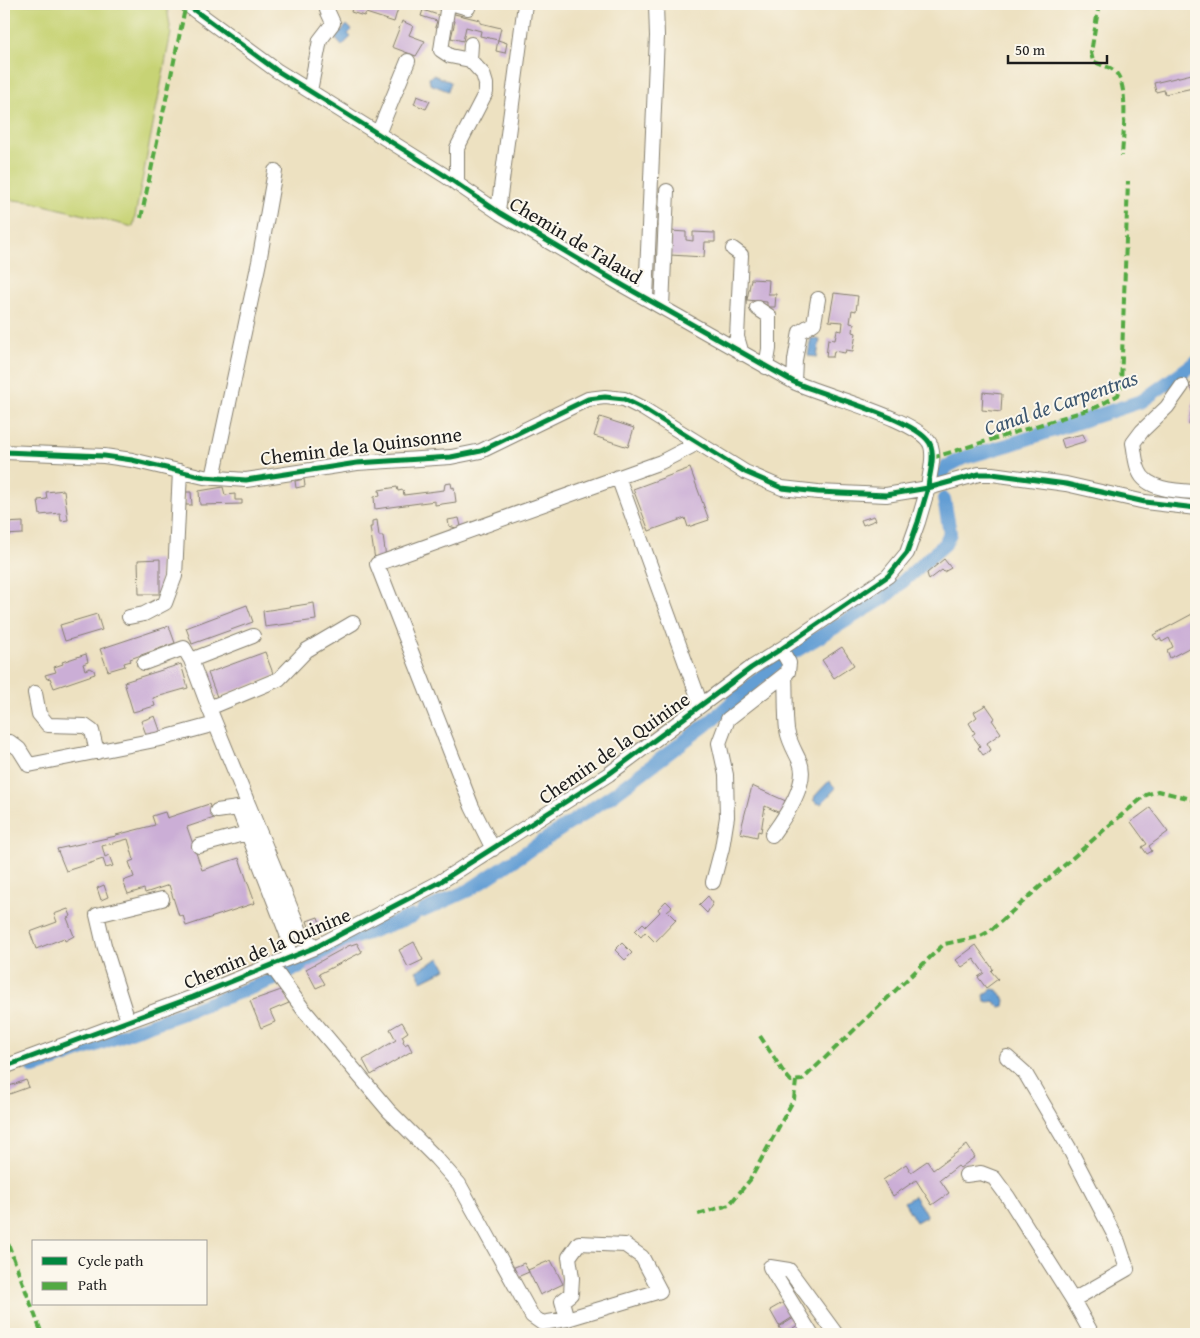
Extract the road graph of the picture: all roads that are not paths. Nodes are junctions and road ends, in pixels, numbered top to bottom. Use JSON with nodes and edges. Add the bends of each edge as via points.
{"nodes":[{"id":1,"x":186,"y":4,"type":"edge"},
{"id":2,"x":448,"y":4,"type":"edge"},
{"id":3,"x":454,"y":4,"type":"edge"},
{"id":4,"x":525,"y":4,"type":"edge"},
{"id":5,"x":656,"y":4,"type":"edge"},
{"id":6,"x":468,"y":8,"type":"dead end"},
{"id":7,"x":327,"y":10,"type":"dead end"},
{"id":8,"x":471,"y":44,"type":"dead end"},
{"id":9,"x":470,"y":60,"type":"junction"},
{"id":10,"x":408,"y":61,"type":"dead end"},
{"id":11,"x":310,"y":92,"type":"junction"},
{"id":12,"x":378,"y":134,"type":"junction"},
{"id":13,"x":275,"y":171,"type":"dead end"},
{"id":14,"x":457,"y":184,"type":"junction"},
{"id":15,"x":668,"y":191,"type":"dead end"},
{"id":16,"x":498,"y":211,"type":"junction"},
{"id":17,"x":733,"y":249,"type":"dead end"},
{"id":18,"x":646,"y":298,"type":"junction"},
{"id":19,"x":818,"y":299,"type":"dead end"},
{"id":20,"x":662,"y":307,"type":"junction"},
{"id":21,"x":757,"y":308,"type":"dead end"},
{"id":22,"x":742,"y":354,"type":"junction"},
{"id":23,"x":766,"y":367,"type":"junction"},
{"id":24,"x":794,"y":382,"type":"junction"},
{"id":25,"x":1182,"y":386,"type":"dead end"},
{"id":26,"x":688,"y":437,"type":"junction"},
{"id":27,"x":4,"y":452,"type":"edge"},
{"id":28,"x":180,"y":471,"type":"junction"},
{"id":29,"x":618,"y":477,"type":"junction"},
{"id":30,"x":213,"y":478,"type":"junction"},
{"id":31,"x":928,"y":488,"type":"junction"},
{"id":32,"x":1196,"y":492,"type":"edge"},
{"id":33,"x":1196,"y":508,"type":"edge"},
{"id":34,"x":129,"y":617,"type":"dead end"},
{"id":35,"x":353,"y":623,"type":"dead end"},
{"id":36,"x":253,"y":636,"type":"dead end"},
{"id":37,"x":781,"y":649,"type":"junction"},
{"id":38,"x":191,"y":660,"type":"junction"},
{"id":39,"x":144,"y":663,"type":"dead end"},
{"id":40,"x":785,"y":676,"type":"junction"},
{"id":41,"x":35,"y":692,"type":"dead end"},
{"id":42,"x":701,"y":706,"type":"junction"},
{"id":43,"x":209,"y":708,"type":"junction"},
{"id":44,"x":215,"y":724,"type":"junction"},
{"id":45,"x":4,"y":743,"type":"edge"},
{"id":46,"x":97,"y":752,"type":"junction"},
{"id":47,"x":217,"y":811,"type":"dead end"},
{"id":48,"x":247,"y":833,"type":"junction"},
{"id":49,"x":772,"y":836,"type":"dead end"},
{"id":50,"x":199,"y":846,"type":"dead end"},
{"id":51,"x":493,"y":849,"type":"junction"},
{"id":52,"x":713,"y":882,"type":"dead end"},
{"id":53,"x":162,"y":899,"type":"dead end"},
{"id":54,"x":316,"y":947,"type":"junction"},
{"id":55,"x":290,"y":958,"type":"junction"},
{"id":56,"x":271,"y":965,"type":"junction"},
{"id":57,"x":128,"y":1021,"type":"junction"},
{"id":58,"x":1007,"y":1056,"type":"dead end"},
{"id":59,"x":4,"y":1067,"type":"edge"},
{"id":60,"x":966,"y":1175,"type":"dead end"},
{"id":61,"x":1072,"y":1300,"type":"junction"},
{"id":62,"x":567,"y":1319,"type":"junction"},
{"id":63,"x":811,"y":1334,"type":"edge"},
{"id":64,"x":836,"y":1334,"type":"edge"},
{"id":65,"x":1092,"y":1334,"type":"edge"}],
"edges":[{"from":1,"to":11,"type":"street","name":"Chemin de Talaud"},
{"from":2,"to":9,"type":"street","via":[[441,50],[450,56]]},
{"from":3,"to":6,"type":"street"},
{"from":4,"to":16,"type":"street"},
{"from":5,"to":18,"type":"street"},
{"from":7,"to":11,"type":"street","via":[[333,23],[320,40]]},
{"from":8,"to":9,"type":"street"},
{"from":9,"to":14,"type":"street","via":[[483,74],[486,92],[457,148]]},
{"from":10,"to":12,"type":"street"},
{"from":11,"to":12,"type":"street","name":"Chemin de Talaud"},
{"from":12,"to":14,"type":"street","name":"Chemin de Talaud"},
{"from":13,"to":30,"type":"street"},
{"from":14,"to":16,"type":"street","name":"Chemin de Talaud"},
{"from":15,"to":20,"type":"street"},
{"from":16,"to":18,"type":"street","name":"Chemin de Talaud"},
{"from":17,"to":22,"type":"street","via":[[741,255],[737,337]]},
{"from":18,"to":20,"type":"street","name":"Chemin de Talaud"},
{"from":19,"to":24,"type":"street","via":[[814,323],[800,332]]},
{"from":20,"to":22,"type":"street","name":"Chemin de Talaud"},
{"from":21,"to":23,"type":"street","via":[[769,316]]},
{"from":22,"to":23,"type":"street","name":"Chemin de Talaud"},
{"from":23,"to":24,"type":"street","name":"Chemin de Talaud"},
{"from":24,"to":31,"type":"street","name":"Chemin de Talaud","via":[[857,404],[921,434],[931,447]]},
{"from":25,"to":32,"type":"street","via":[[1133,443],[1139,472],[1147,482]]},
{"from":26,"to":29,"type":"street","via":[[690,447],[661,462]]},
{"from":26,"to":30,"type":"street","name":"Chemin de la Quinsonne","via":[[624,399],[605,397],[588,399],[481,451],[451,457],[356,463],[246,480]]},
{"from":26,"to":31,"type":"street","name":"Chemin de la Quinsonne","via":[[745,472],[782,488],[886,495]]},
{"from":27,"to":28,"type":"street","name":"Chemin de la Quinsonne","via":[[104,456]]},
{"from":28,"to":30,"type":"street","name":"Chemin de la Quinsonne"},
{"from":28,"to":34,"type":"street","via":[[174,576],[165,603],[144,614]]},
{"from":29,"to":42,"type":"street"},
{"from":29,"to":51,"type":"street","via":[[377,564],[472,807]]},
{"from":31,"to":33,"type":"street","via":[[979,474],[992,474]]},
{"from":31,"to":37,"type":"street","name":"Chemin de la Quinine","via":[[907,553],[888,576]]},
{"from":35,"to":43,"type":"street","via":[[307,650],[279,679]]},
{"from":36,"to":38,"type":"street"},
{"from":37,"to":40,"type":"street","via":[[789,663]]},
{"from":37,"to":42,"type":"street","name":"Chemin de la Quinine"},
{"from":38,"to":39,"type":"street","via":[[184,648]]},
{"from":38,"to":43,"type":"street"},
{"from":40,"to":49,"type":"street","via":[[787,730],[790,745],[801,764],[801,779],[792,804]]},
{"from":40,"to":52,"type":"street","via":[[728,720],[719,743],[726,775],[727,817]]},
{"from":41,"to":46,"type":"street","via":[[39,714],[48,725],[85,726],[92,731]]},
{"from":42,"to":51,"type":"street","name":"Chemin de la Quinine","via":[[609,774]]},
{"from":43,"to":44,"type":"street"},
{"from":44,"to":46,"type":"street"},
{"from":44,"to":54,"type":"street","via":[[302,936]]},
{"from":45,"to":46,"type":"street","via":[[10,742],[19,749],[29,765]]},
{"from":47,"to":48,"type":"street","via":[[238,808]]},
{"from":48,"to":50,"type":"street"},
{"from":48,"to":55,"type":"street","via":[[287,934]]},
{"from":51,"to":54,"type":"street","name":"Chemin de la Quinine","via":[[440,882]]},
{"from":53,"to":57,"type":"street","via":[[97,915]]},
{"from":54,"to":55,"type":"street","name":"Chemin de la Quinine"},
{"from":55,"to":56,"type":"street","name":"Chemin de la Quinine"},
{"from":56,"to":57,"type":"street","name":"Chemin de la Quinine"},
{"from":56,"to":62,"type":"street","via":[[303,1009],[389,1111],[459,1184],[532,1316],[542,1323]]},
{"from":57,"to":59,"type":"street","name":"Chemin de la Quinine"},
{"from":58,"to":61,"type":"street","via":[[1025,1073],[1068,1146],[1118,1242],[1128,1269]]},
{"from":60,"to":61,"type":"street","via":[[981,1173],[994,1178]]},
{"from":61,"to":65,"type":"street"},
{"from":62,"to":62,"type":"street","via":[[660,1290],[642,1257],[625,1245],[579,1243],[569,1257],[571,1294],[562,1301]]},
{"from":63,"to":64,"type":"street","via":[[770,1267],[789,1270]]}]}
